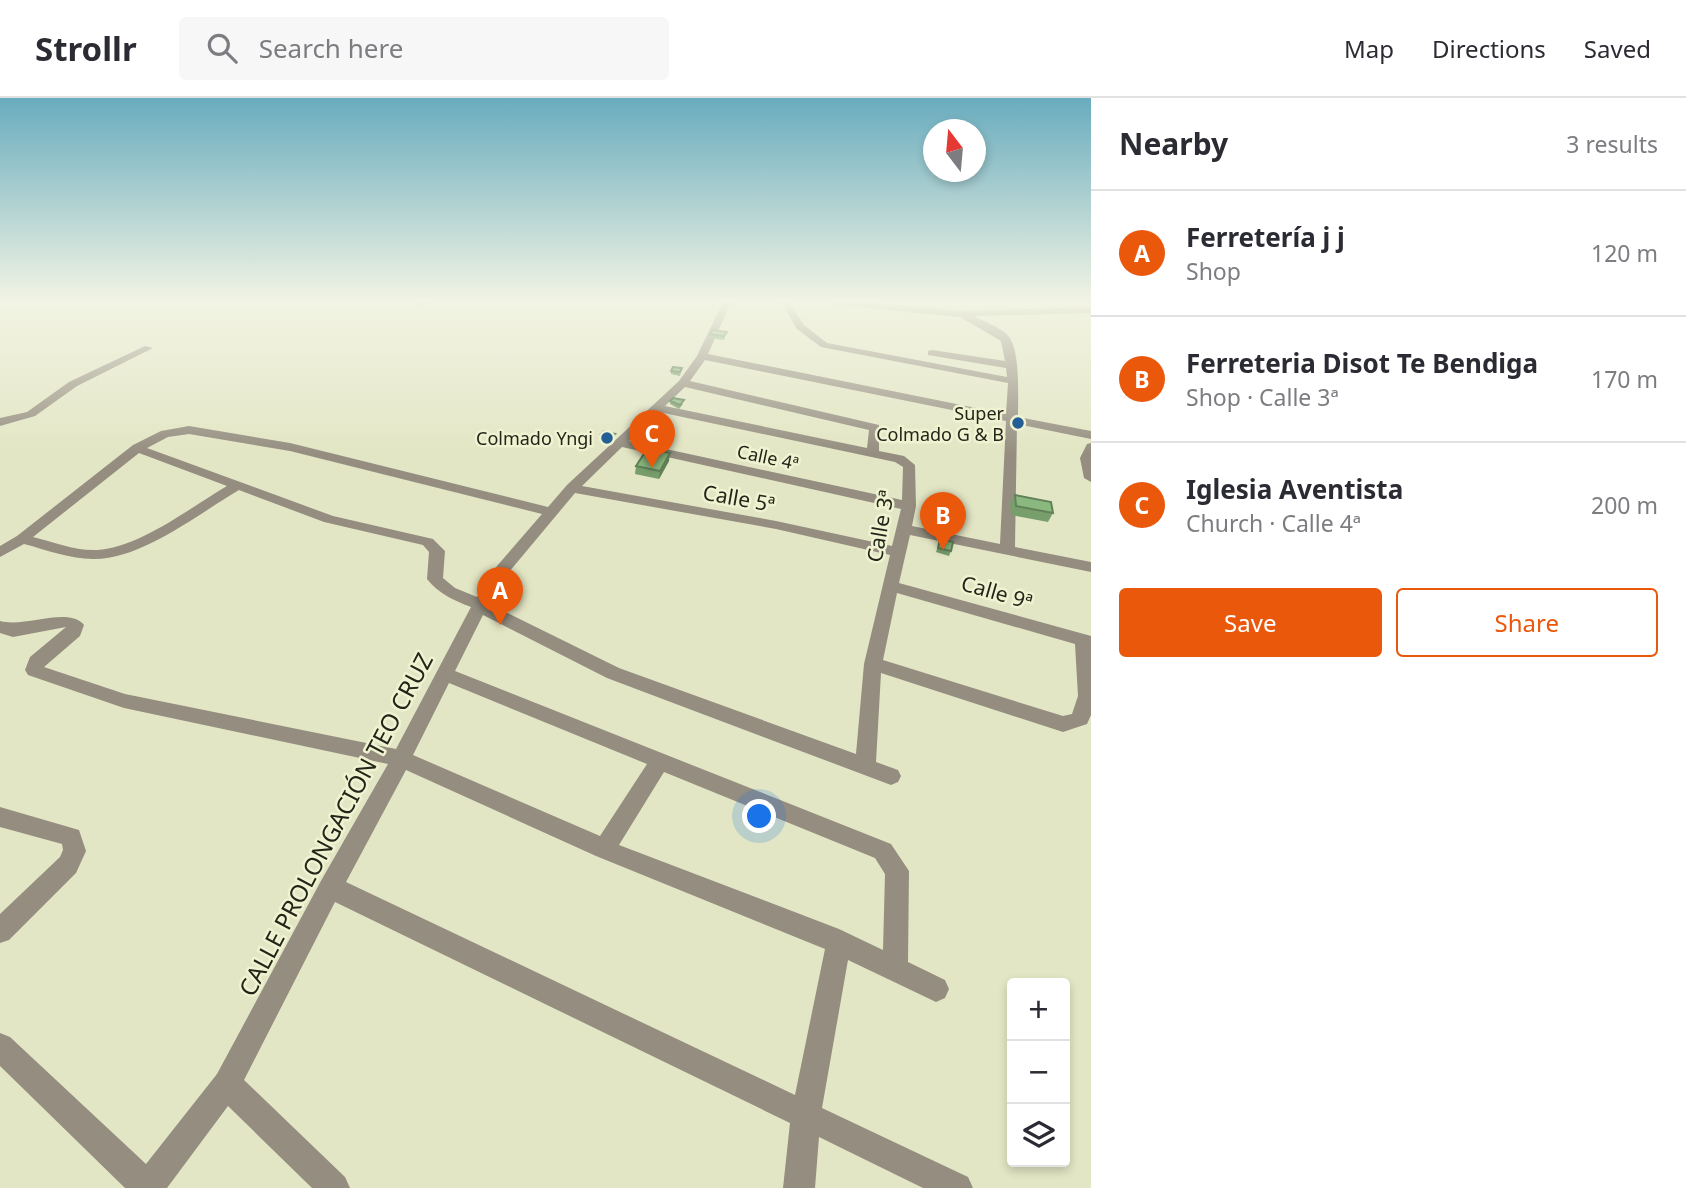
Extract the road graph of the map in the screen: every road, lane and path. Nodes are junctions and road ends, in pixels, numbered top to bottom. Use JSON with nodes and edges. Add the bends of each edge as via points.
{"nodes":[{"id":1,"x":138,"y":353,"type":"edge"},
{"id":2,"x":703,"y":353,"type":"edge"},
{"id":3,"x":865,"y":353,"type":"edge"},
{"id":4,"x":932,"y":353,"type":"dead end"},
{"id":5,"x":1008,"y":353,"type":"edge"},
{"id":6,"x":702,"y":356,"type":"junction"},
{"id":7,"x":1009,"y":365,"type":"junction"},
{"id":8,"x":1013,"y":381,"type":"junction"},
{"id":9,"x":683,"y":383,"type":"junction"},
{"id":10,"x":656,"y":408,"type":"junction"},
{"id":11,"x":1013,"y":418,"type":"junction"},
{"id":12,"x":0,"y":422,"type":"edge"},
{"id":13,"x":1091,"y":435,"type":"edge"},
{"id":14,"x":620,"y":443,"type":"junction"},
{"id":15,"x":1091,"y":447,"type":"edge"},
{"id":16,"x":137,"y":448,"type":"junction"},
{"id":17,"x":873,"y":453,"type":"junction"},
{"id":18,"x":1091,"y":478,"type":"edge"},
{"id":19,"x":236,"y":486,"type":"junction"},
{"id":20,"x":572,"y":488,"type":"junction"},
{"id":21,"x":909,"y":506,"type":"junction"},
{"id":22,"x":551,"y":512,"type":"junction"},
{"id":23,"x":904,"y":529,"type":"junction"},
{"id":24,"x":22,"y":539,"type":"junction"},
{"id":25,"x":1007,"y":549,"type":"junction"},
{"id":26,"x":0,"y":552,"type":"edge"},
{"id":27,"x":898,"y":552,"type":"junction"},
{"id":28,"x":1091,"y":567,"type":"edge"},
{"id":29,"x":891,"y":586,"type":"junction"},
{"id":30,"x":480,"y":606,"type":"junction"},
{"id":31,"x":0,"y":626,"type":"edge"},
{"id":32,"x":1087,"y":641,"type":"edge"},
{"id":33,"x":873,"y":664,"type":"junction"},
{"id":34,"x":445,"y":674,"type":"junction"},
{"id":35,"x":399,"y":758,"type":"junction"},
{"id":36,"x":660,"y":761,"type":"junction"},
{"id":37,"x":865,"y":766,"type":"junction"},
{"id":38,"x":891,"y":776,"type":"dead end"},
{"id":39,"x":0,"y":817,"type":"edge"},
{"id":40,"x":604,"y":849,"type":"junction"},
{"id":41,"x":330,"y":887,"type":"junction"},
{"id":42,"x":0,"y":931,"type":"edge"},
{"id":43,"x":839,"y":942,"type":"junction"},
{"id":44,"x":895,"y":970,"type":"junction"},
{"id":45,"x":936,"y":989,"type":"dead end"},
{"id":46,"x":0,"y":1047,"type":"edge"},
{"id":47,"x":227,"y":1084,"type":"junction"},
{"id":48,"x":806,"y":1114,"type":"junction"},
{"id":49,"x":148,"y":1188,"type":"edge"},
{"id":50,"x":334,"y":1188,"type":"edge"},
{"id":51,"x":799,"y":1188,"type":"edge"},
{"id":52,"x":957,"y":1188,"type":"edge"}],
"edges":[{"from":1,"to":12,"type":"street","via":[[73,384],[31,414]]},
{"from":2,"to":6,"type":"street","name":"CALLE PROLONGACIÓN TEO CRUZ"},
{"from":3,"to":8,"type":"street"},
{"from":4,"to":7,"type":"street"},
{"from":5,"to":7,"type":"street"},
{"from":6,"to":9,"type":"street","name":"CALLE PROLONGACIÓN TEO CRUZ"},
{"from":6,"to":11,"type":"street"},
{"from":7,"to":8,"type":"street"},
{"from":8,"to":11,"type":"street"},
{"from":9,"to":10,"type":"street","name":"CALLE PROLONGACIÓN TEO CRUZ"},
{"from":9,"to":17,"type":"street","via":[[874,428]]},
{"from":10,"to":14,"type":"street","name":"CALLE PROLONGACIÓN TEO CRUZ"},
{"from":10,"to":17,"type":"street","name":"Calle 3ª"},
{"from":11,"to":13,"type":"street"},
{"from":11,"to":25,"type":"street"},
{"from":14,"to":20,"type":"street","name":"CALLE PROLONGACIÓN TEO CRUZ"},
{"from":14,"to":21,"type":"street","name":"Calle 4ª"},
{"from":15,"to":18,"type":"street","via":[[1086,458]]},
{"from":16,"to":19,"type":"street"},
{"from":16,"to":22,"type":"street","via":[[165,434],[213,433],[290,447]]},
{"from":16,"to":24,"type":"street"},
{"from":17,"to":21,"type":"street","name":"Calle 3ª","via":[[909,465]]},
{"from":19,"to":24,"type":"street","via":[[119,552],[94,555]]},
{"from":19,"to":30,"type":"street","via":[[330,519],[428,542],[438,551],[435,579],[449,592]]},
{"from":20,"to":22,"type":"street","name":"CALLE PROLONGACIÓN TEO CRUZ"},
{"from":20,"to":27,"type":"street","name":"Calle 5ª"},
{"from":21,"to":23,"type":"street","name":"Calle 3ª"},
{"from":22,"to":30,"type":"street","name":"CALLE PROLONGACIÓN TEO CRUZ","via":[[503,569]]},
{"from":23,"to":25,"type":"street"},
{"from":23,"to":27,"type":"street","name":"Calle 3ª"},
{"from":24,"to":26,"type":"street"},
{"from":25,"to":28,"type":"street"},
{"from":27,"to":29,"type":"street","name":"Calle 3ª"},
{"from":29,"to":32,"type":"street","name":"Calle 9ª"},
{"from":29,"to":33,"type":"street","name":"Calle 3ª"},
{"from":30,"to":34,"type":"street","name":"CALLE PROLONGACIÓN TEO CRUZ"},
{"from":30,"to":37,"type":"street","via":[[613,673]]},
{"from":31,"to":35,"type":"street","via":[[13,631],[62,621],[75,625],[69,638],[34,667],[66,682],[124,701]]},
{"from":32,"to":33,"type":"street","via":[[1087,696],[1080,719],[1063,724]]},
{"from":33,"to":37,"type":"street","name":"Calle 3ª"},
{"from":34,"to":35,"type":"street","name":"CALLE PROLONGACIÓN TEO CRUZ"},
{"from":34,"to":36,"type":"street"},
{"from":35,"to":40,"type":"street"},
{"from":35,"to":41,"type":"street","name":"CALLE PROLONGACIÓN TEO CRUZ"},
{"from":36,"to":40,"type":"street"},
{"from":36,"to":44,"type":"street","via":[[883,851],[897,871]]},
{"from":37,"to":38,"type":"street"},
{"from":39,"to":42,"type":"street","via":[[71,837],[75,851],[45,890]]},
{"from":40,"to":43,"type":"street"},
{"from":41,"to":47,"type":"street","name":"CALLE PROLONGACIÓN TEO CRUZ"},
{"from":41,"to":48,"type":"street"},
{"from":43,"to":44,"type":"street"},
{"from":43,"to":48,"type":"street"},
{"from":44,"to":45,"type":"street"},
{"from":46,"to":49,"type":"street"},
{"from":47,"to":49,"type":"street","name":"CALLE PROLONGACIÓN TEO CRUZ"},
{"from":47,"to":50,"type":"street"},
{"from":48,"to":51,"type":"street"},
{"from":48,"to":52,"type":"street"}]}
